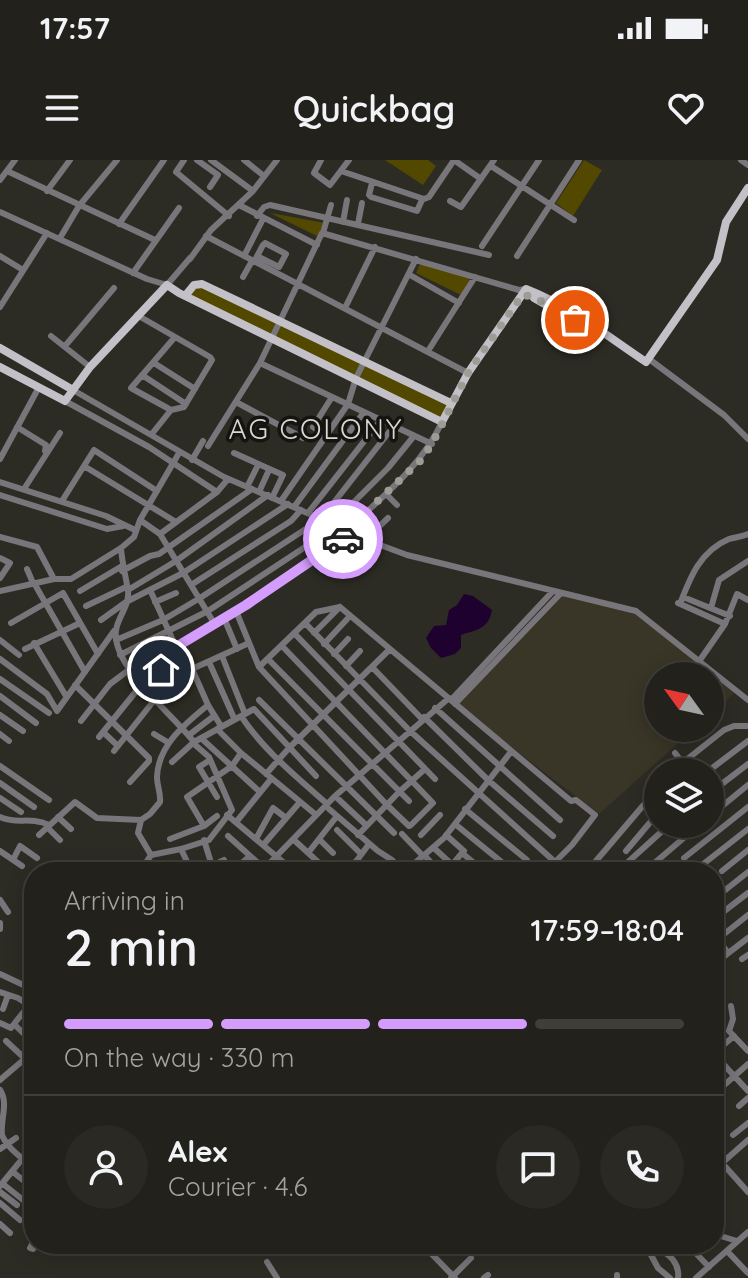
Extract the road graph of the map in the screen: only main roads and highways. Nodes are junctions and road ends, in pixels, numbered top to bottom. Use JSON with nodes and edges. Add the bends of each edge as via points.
{"nodes":[{"id":1,"x":748,"y":188,"type":"edge"},
{"id":2,"x":182,"y":294,"type":"junction"},
{"id":3,"x":0,"y":348,"type":"edge"},
{"id":4,"x":0,"y":367,"type":"edge"},
{"id":5,"x":73,"y":390,"type":"junction"},
{"id":6,"x":451,"y":403,"type":"junction"}],
"edges":[{"from":1,"to":6,"type":"main road","via":[[726,222],[717,260],[647,360],[638,363],[522,291]]},
{"from":2,"to":5,"type":"main road","via":[[166,288]]},
{"from":2,"to":6,"type":"main road","via":[[202,284]]},
{"from":2,"to":6,"type":"main road","via":[[442,422]]},
{"from":3,"to":5,"type":"main road"},
{"from":4,"to":5,"type":"main road","via":[[65,401]]}]}
